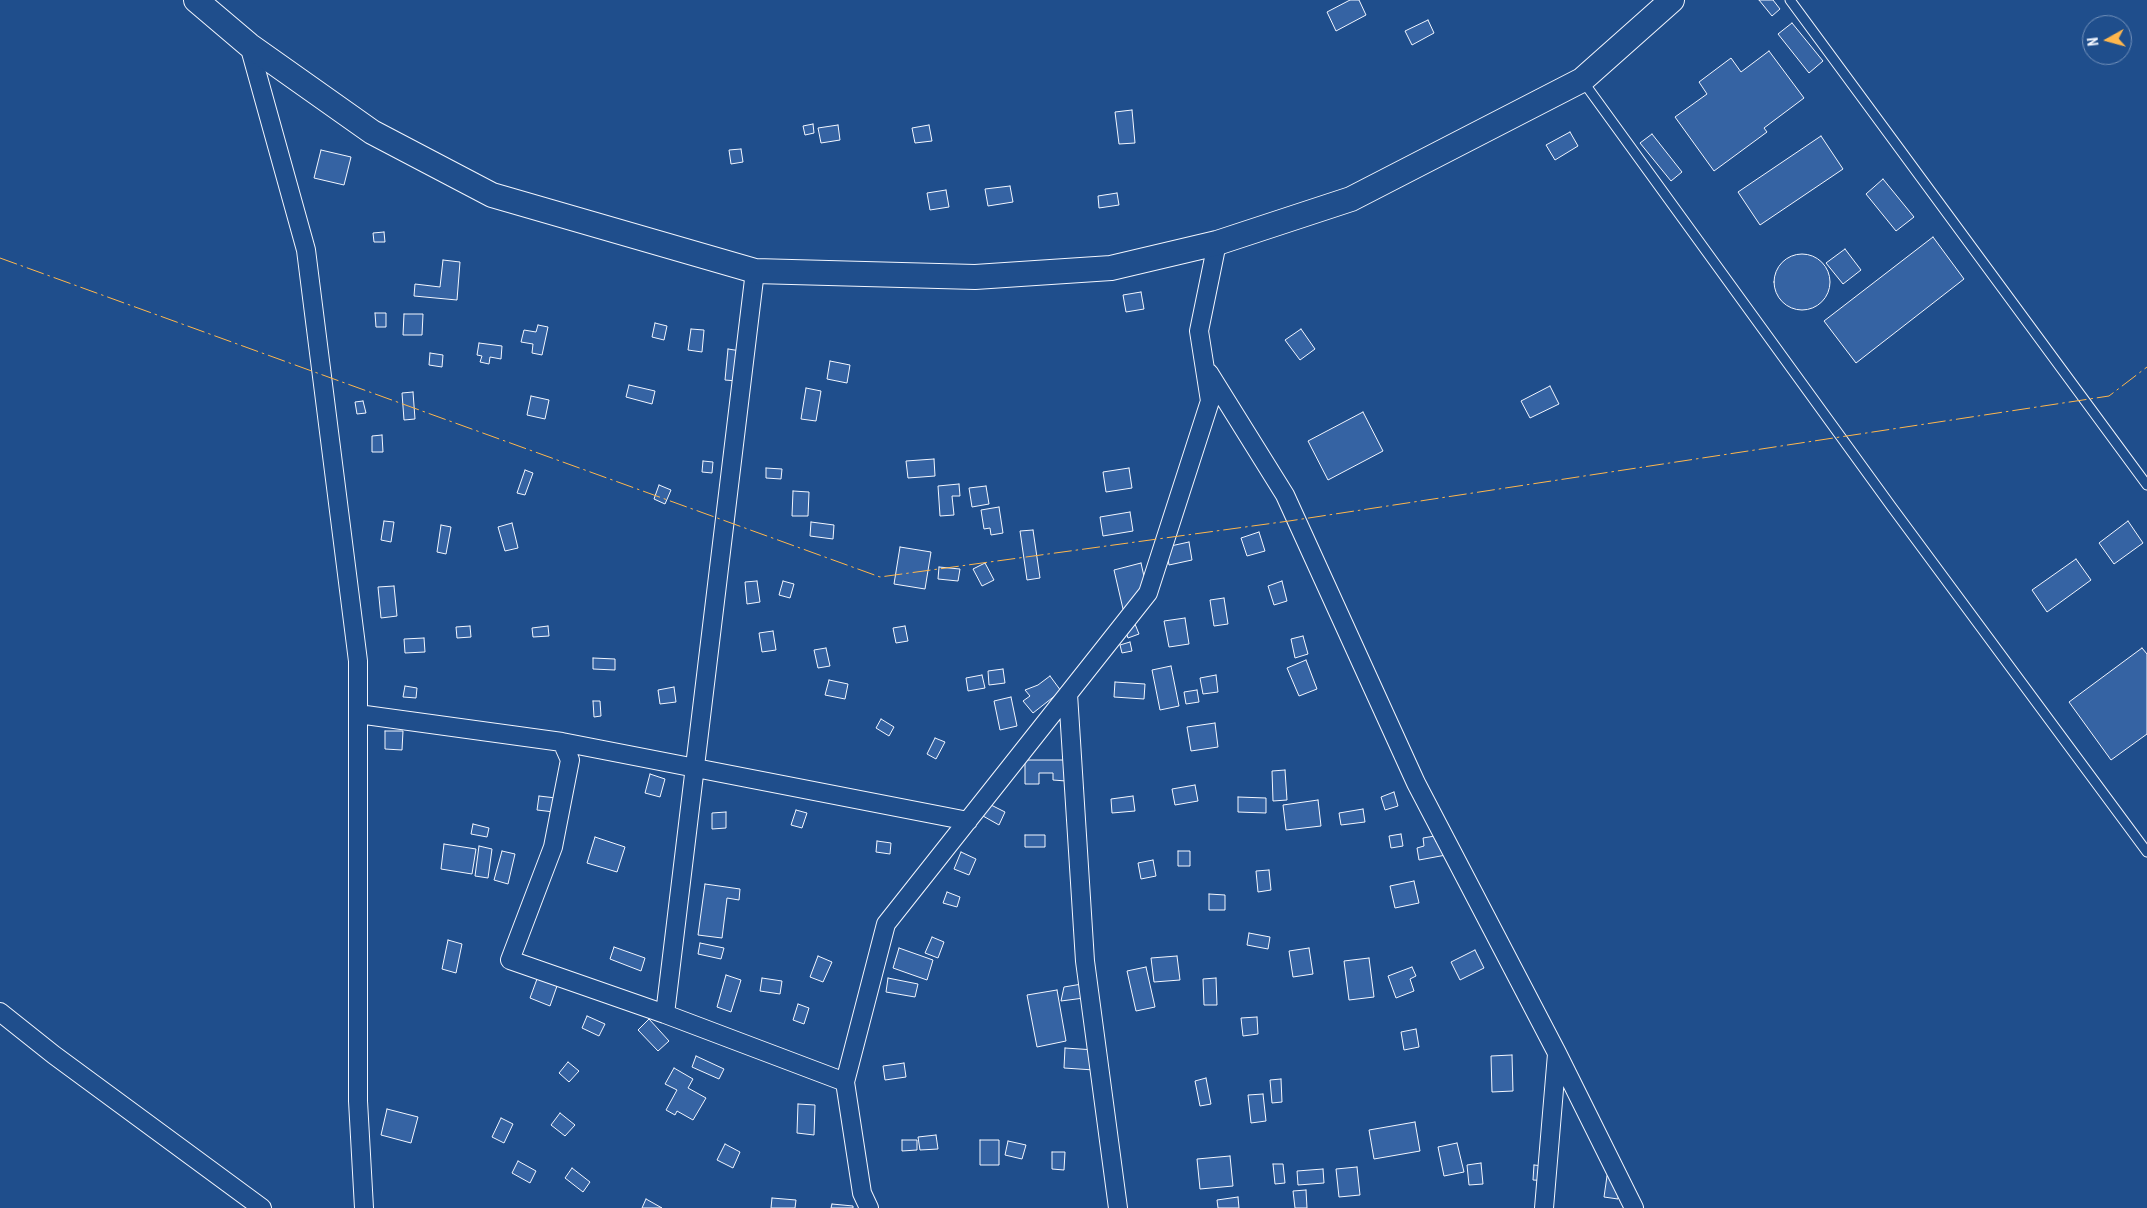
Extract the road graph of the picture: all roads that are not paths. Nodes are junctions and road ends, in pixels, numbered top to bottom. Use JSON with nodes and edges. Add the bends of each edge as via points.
{"nodes":[{"id":1,"x":196,"y":0,"type":"edge"},
{"id":2,"x":1672,"y":0,"type":"edge"},
{"id":3,"x":1790,"y":0,"type":"edge"},
{"id":4,"x":249,"y":45,"type":"junction"},
{"id":5,"x":1582,"y":80,"type":"junction"},
{"id":6,"x":1217,"y":243,"type":"junction"},
{"id":7,"x":755,"y":271,"type":"junction"},
{"id":8,"x":1205,"y":366,"type":"junction"},
{"id":9,"x":2147,"y":485,"type":"edge"},
{"id":10,"x":1068,"y":694,"type":"junction"},
{"id":11,"x":358,"y":714,"type":"junction"},
{"id":12,"x":562,"y":742,"type":"junction"},
{"id":13,"x":695,"y":766,"type":"junction"},
{"id":14,"x":968,"y":821,"type":"junction"},
{"id":15,"x":2147,"y":852,"type":"edge"},
{"id":16,"x":0,"y":1012,"type":"edge"},
{"id":17,"x":665,"y":1014,"type":"junction"},
{"id":18,"x":1557,"y":1053,"type":"junction"},
{"id":19,"x":845,"y":1082,"type":"junction"},
{"id":20,"x":262,"y":1208,"type":"edge"},
{"id":21,"x":364,"y":1208,"type":"edge"},
{"id":22,"x":868,"y":1208,"type":"edge"},
{"id":23,"x":1118,"y":1208,"type":"edge"},
{"id":24,"x":1544,"y":1208,"type":"edge"},
{"id":25,"x":1634,"y":1208,"type":"edge"}],
"edges":[{"from":1,"to":4,"type":"main road"},
{"from":2,"to":5,"type":"main road"},
{"from":3,"to":9,"type":"lane"},
{"from":4,"to":7,"type":"main road","via":[[372,132],[492,195]]},
{"from":4,"to":11,"type":"street","via":[[306,250],[358,661]]},
{"from":5,"to":6,"type":"main road","via":[[1351,199]]},
{"from":5,"to":15,"type":"lane"},
{"from":6,"to":7,"type":"main road","via":[[1111,268],[975,278]]},
{"from":6,"to":8,"type":"street","via":[[1199,331]]},
{"from":7,"to":13,"type":"street"},
{"from":8,"to":10,"type":"street","via":[[1210,401],[1148,593]]},
{"from":8,"to":18,"type":"street","via":[[1285,495],[1416,783]]},
{"from":10,"to":14,"type":"street"},
{"from":10,"to":23,"type":"street","via":[[1085,961]]},
{"from":11,"to":12,"type":"street"},
{"from":11,"to":21,"type":"street","via":[[358,1101]]},
{"from":12,"to":13,"type":"street"},
{"from":12,"to":17,"type":"street","via":[[570,760],[553,848],[510,960]]},
{"from":13,"to":14,"type":"street"},
{"from":13,"to":17,"type":"street"},
{"from":14,"to":19,"type":"street","via":[[886,924]]},
{"from":16,"to":20,"type":"street"},
{"from":17,"to":19,"type":"street"},
{"from":18,"to":24,"type":"street"},
{"from":18,"to":25,"type":"street"},
{"from":19,"to":22,"type":"street","via":[[862,1193]]}]}
